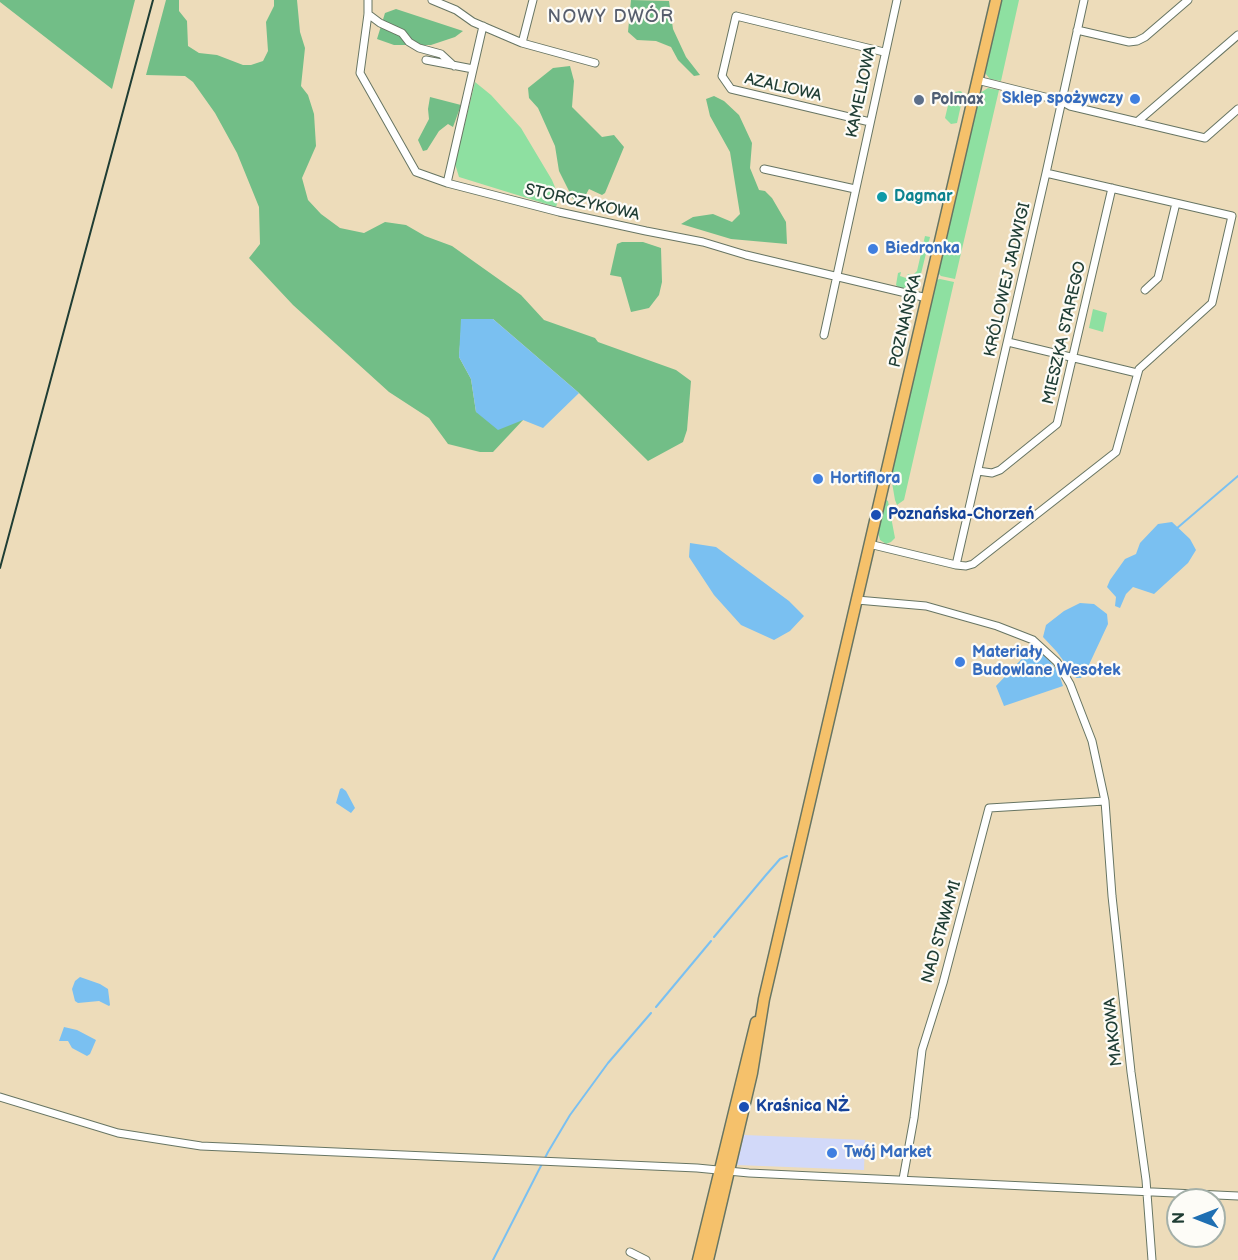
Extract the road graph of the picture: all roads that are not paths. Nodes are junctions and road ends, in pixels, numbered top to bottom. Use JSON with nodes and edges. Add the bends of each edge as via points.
{"nodes":[{"id":1,"x":368,"y":0,"type":"edge"},
{"id":2,"x":432,"y":0,"type":"edge"},
{"id":3,"x":533,"y":0,"type":"edge"},
{"id":4,"x":897,"y":0,"type":"edge"},
{"id":5,"x":996,"y":0,"type":"edge"},
{"id":6,"x":1084,"y":0,"type":"edge"},
{"id":7,"x":1188,"y":0,"type":"edge"},
{"id":8,"x":368,"y":14,"type":"junction"},
{"id":9,"x":483,"y":26,"type":"junction"},
{"id":10,"x":1077,"y":30,"type":"junction"},
{"id":11,"x":1238,"y":35,"type":"edge"},
{"id":12,"x":522,"y":43,"type":"junction"},
{"id":13,"x":884,"y":52,"type":"junction"},
{"id":14,"x":426,"y":60,"type":"dead end"},
{"id":15,"x":595,"y":63,"type":"dead end"},
{"id":16,"x":454,"y":66,"type":"junction"},
{"id":17,"x":473,"y":69,"type":"junction"},
{"id":18,"x":977,"y":81,"type":"junction"},
{"id":19,"x":1061,"y":101,"type":"junction"},
{"id":20,"x":1238,"y":109,"type":"edge"},
{"id":21,"x":870,"y":122,"type":"junction"},
{"id":22,"x":1137,"y":122,"type":"junction"},
{"id":23,"x":764,"y":169,"type":"dead end"},
{"id":24,"x":1046,"y":173,"type":"junction"},
{"id":25,"x":447,"y":183,"type":"junction"},
{"id":26,"x":1112,"y":188,"type":"junction"},
{"id":27,"x":855,"y":189,"type":"junction"},
{"id":28,"x":1176,"y":203,"type":"junction"},
{"id":29,"x":1235,"y":217,"type":"edge"},
{"id":30,"x":836,"y":276,"type":"junction"},
{"id":31,"x":1145,"y":290,"type":"dead end"},
{"id":32,"x":927,"y":298,"type":"junction"},
{"id":33,"x":824,"y":335,"type":"dead end"},
{"id":34,"x":1008,"y":342,"type":"junction"},
{"id":35,"x":1073,"y":358,"type":"junction"},
{"id":36,"x":1137,"y":373,"type":"junction"},
{"id":37,"x":978,"y":471,"type":"junction"},
{"id":38,"x":869,"y":544,"type":"junction"},
{"id":39,"x":956,"y":565,"type":"junction"},
{"id":40,"x":856,"y":600,"type":"junction"},
{"id":41,"x":1106,"y":801,"type":"junction"},
{"id":42,"x":0,"y":1097,"type":"edge"},
{"id":43,"x":724,"y":1170,"type":"junction"},
{"id":44,"x":903,"y":1179,"type":"junction"},
{"id":45,"x":1146,"y":1191,"type":"junction"},
{"id":46,"x":1238,"y":1196,"type":"edge"},
{"id":47,"x":630,"y":1252,"type":"dead end"},
{"id":48,"x":646,"y":1260,"type":"edge"},
{"id":49,"x":698,"y":1260,"type":"edge"},
{"id":50,"x":708,"y":1260,"type":"edge"},
{"id":51,"x":1152,"y":1260,"type":"edge"}],
"edges":[{"from":1,"to":8,"type":"street","name":"STORCZYKOWA"},
{"from":2,"to":9,"type":"street"},
{"from":3,"to":12,"type":"street"},
{"from":4,"to":13,"type":"street","name":"KAMELIOWA"},
{"from":5,"to":18,"type":"main road","name":"POZNAŃSKA"},
{"from":6,"to":10,"type":"street","name":"KRÓLOWEJ JADWIGI"},
{"from":7,"to":10,"type":"street","via":[[1137,41]]},
{"from":8,"to":16,"type":"street","via":[[402,33],[419,48],[441,54]]},
{"from":8,"to":25,"type":"street","name":"STORCZYKOWA","via":[[360,73],[416,172]]},
{"from":9,"to":12,"type":"street"},
{"from":9,"to":17,"type":"street"},
{"from":10,"to":19,"type":"street","name":"KRÓLOWEJ JADWIGI"},
{"from":11,"to":22,"type":"street"},
{"from":12,"to":15,"type":"street"},
{"from":13,"to":21,"type":"street","name":"KAMELIOWA"},
{"from":13,"to":21,"type":"street","name":"AZALIOWA","via":[[736,16],[722,76],[731,89]]},
{"from":14,"to":16,"type":"street"},
{"from":16,"to":17,"type":"street"},
{"from":17,"to":25,"type":"street"},
{"from":18,"to":19,"type":"street"},
{"from":18,"to":32,"type":"main road","name":"POZNAŃSKA"},
{"from":19,"to":22,"type":"street"},
{"from":19,"to":24,"type":"street","name":"KRÓLOWEJ JADWIGI"},
{"from":20,"to":22,"type":"street","via":[[1204,138]]},
{"from":21,"to":27,"type":"street","name":"KAMELIOWA"},
{"from":23,"to":27,"type":"street"},
{"from":24,"to":26,"type":"street"},
{"from":24,"to":34,"type":"street","name":"KRÓLOWEJ JADWIGI"},
{"from":25,"to":30,"type":"street","name":"STORCZYKOWA"},
{"from":26,"to":28,"type":"street"},
{"from":26,"to":35,"type":"street","name":"MIESZKA STAREGO"},
{"from":27,"to":30,"type":"street","name":"KAMELIOWA"},
{"from":28,"to":29,"type":"street"},
{"from":28,"to":31,"type":"street","via":[[1158,278]]},
{"from":29,"to":36,"type":"street","via":[[1212,303]]},
{"from":30,"to":32,"type":"street","name":"STORCZYKOWA"},
{"from":30,"to":33,"type":"street","name":"KAMELIOWA"},
{"from":32,"to":38,"type":"main road","name":"POZNAŃSKA"},
{"from":34,"to":35,"type":"street"},
{"from":34,"to":37,"type":"street","name":"KRÓLOWEJ JADWIGI"},
{"from":35,"to":36,"type":"street"},
{"from":35,"to":37,"type":"street","name":"MIESZKA STAREGO","via":[[1055,426],[999,470]]},
{"from":36,"to":39,"type":"street","via":[[1116,452],[973,564]]},
{"from":37,"to":39,"type":"street","name":"KRÓLOWEJ JADWIGI"},
{"from":38,"to":39,"type":"street"},
{"from":38,"to":40,"type":"main road","name":"POZNAŃSKA"},
{"from":40,"to":41,"type":"street","name":"MAKOWA","via":[[926,606],[1033,640],[1057,662],[1070,684],[1092,741]]},
{"from":40,"to":43,"type":"main road","name":"POZNAŃSKA","via":[[764,999],[744,1066]]},
{"from":41,"to":44,"type":"street","name":"NAD STAWAMI","via":[[989,808],[922,1050]]},
{"from":41,"to":45,"type":"street","name":"MAKOWA","via":[[1112,896]]},
{"from":42,"to":43,"type":"street","via":[[118,1133],[201,1146]]},
{"from":43,"to":44,"type":"street"},
{"from":43,"to":49,"type":"main road"},
{"from":43,"to":50,"type":"main road"},
{"from":44,"to":45,"type":"street"},
{"from":45,"to":46,"type":"street"},
{"from":45,"to":51,"type":"street","name":"MAKOWA"},
{"from":47,"to":48,"type":"street"}]}
